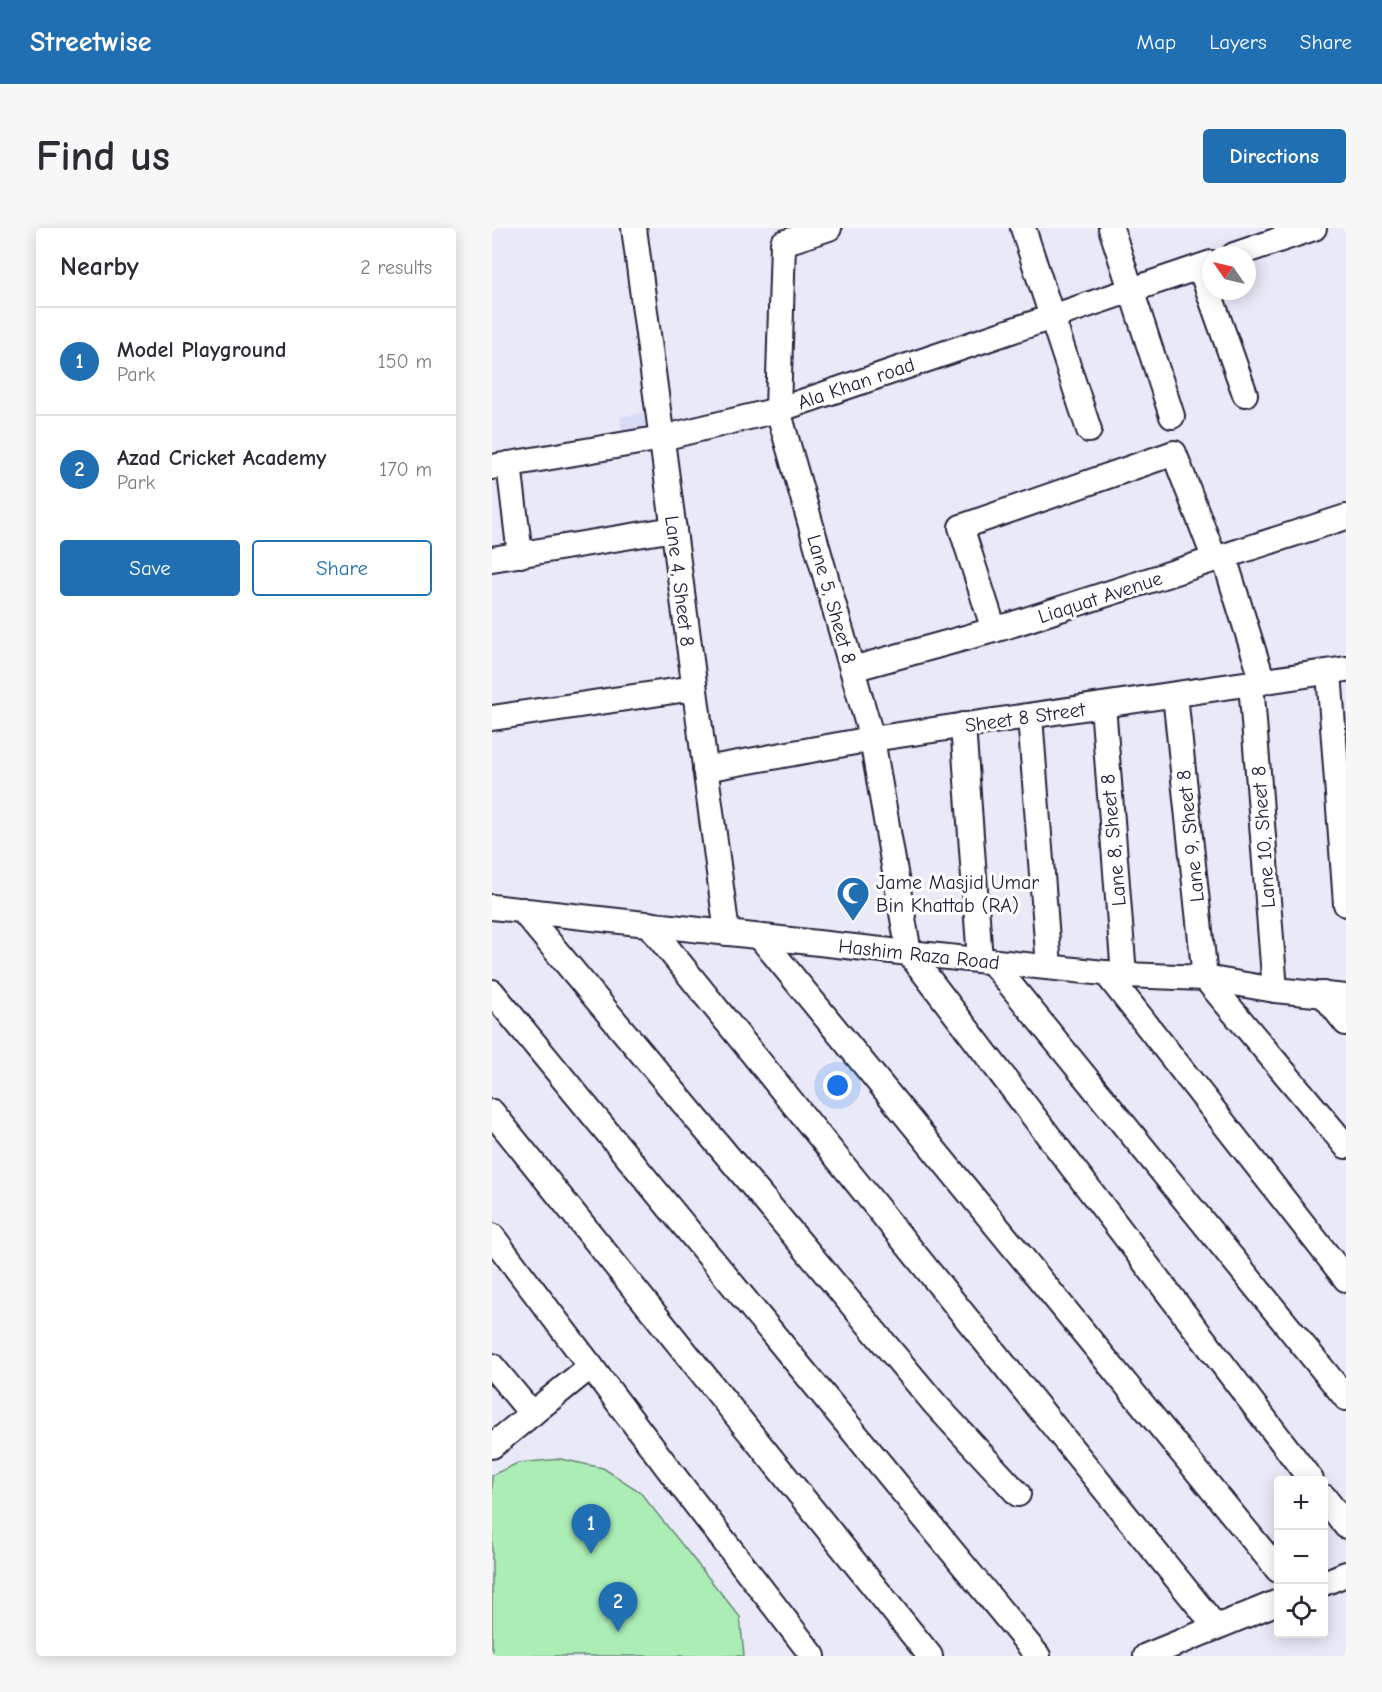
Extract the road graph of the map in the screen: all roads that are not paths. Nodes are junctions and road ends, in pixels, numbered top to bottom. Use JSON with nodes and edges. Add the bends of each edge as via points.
{"nodes":[{"id":1,"x":634,"y":228,"type":"edge"},
{"id":2,"x":829,"y":228,"type":"edge"},
{"id":3,"x":1023,"y":228,"type":"edge"},
{"id":4,"x":1111,"y":228,"type":"edge"},
{"id":5,"x":1314,"y":228,"type":"edge"},
{"id":6,"x":1256,"y":248,"type":"edge"},
{"id":7,"x":1202,"y":266,"type":"edge"},
{"id":8,"x":1131,"y":290,"type":"junction"},
{"id":9,"x":1217,"y":300,"type":"edge"},
{"id":10,"x":1052,"y":317,"type":"junction"},
{"id":11,"x":1245,"y":394,"type":"dead end"},
{"id":12,"x":778,"y":410,"type":"junction"},
{"id":13,"x":1172,"y":416,"type":"dead end"},
{"id":14,"x":1089,"y":430,"type":"dead end"},
{"id":15,"x":662,"y":438,"type":"junction"},
{"id":16,"x":501,"y":466,"type":"edge"},
{"id":17,"x":1346,"y":518,"type":"edge"},
{"id":18,"x":674,"y":529,"type":"junction"},
{"id":19,"x":520,"y":555,"type":"junction"},
{"id":20,"x":1219,"y":558,"type":"junction"},
{"id":21,"x":492,"y":560,"type":"edge"},
{"id":22,"x":994,"y":630,"type":"junction"},
{"id":23,"x":852,"y":669,"type":"junction"},
{"id":24,"x":1338,"y":670,"type":"edge"},
{"id":25,"x":1257,"y":682,"type":"junction"},
{"id":26,"x":694,"y":688,"type":"junction"},
{"id":27,"x":1175,"y":695,"type":"junction"},
{"id":28,"x":1102,"y":705,"type":"junction"},
{"id":29,"x":1030,"y":716,"type":"junction"},
{"id":30,"x":492,"y":718,"type":"edge"},
{"id":31,"x":963,"y":726,"type":"junction"},
{"id":32,"x":872,"y":739,"type":"junction"},
{"id":33,"x":705,"y":769,"type":"junction"},
{"id":34,"x":1346,"y":904,"type":"edge"},
{"id":35,"x":492,"y":907,"type":"edge"},
{"id":36,"x":522,"y":910,"type":"junction"},
{"id":37,"x":648,"y":924,"type":"junction"},
{"id":38,"x":727,"y":933,"type":"junction"},
{"id":39,"x":759,"y":937,"type":"junction"},
{"id":40,"x":909,"y":953,"type":"junction"},
{"id":41,"x":985,"y":961,"type":"junction"},
{"id":42,"x":1048,"y":967,"type":"junction"},
{"id":43,"x":1115,"y":974,"type":"junction"},
{"id":44,"x":1204,"y":978,"type":"junction"},
{"id":45,"x":1275,"y":990,"type":"junction"},
{"id":46,"x":492,"y":992,"type":"edge"},
{"id":47,"x":1334,"y":996,"type":"edge"},
{"id":48,"x":1346,"y":1023,"type":"edge"},
{"id":49,"x":492,"y":1112,"type":"edge"},
{"id":50,"x":1346,"y":1146,"type":"edge"},
{"id":51,"x":492,"y":1236,"type":"edge"},
{"id":52,"x":1346,"y":1279,"type":"edge"},
{"id":53,"x":492,"y":1366,"type":"edge"},
{"id":54,"x":591,"y":1366,"type":"junction"},
{"id":55,"x":1346,"y":1398,"type":"edge"},
{"id":56,"x":532,"y":1414,"type":"junction"},
{"id":57,"x":492,"y":1446,"type":"edge"},
{"id":58,"x":1308,"y":1476,"type":"edge"},
{"id":59,"x":1018,"y":1494,"type":"dead end"},
{"id":60,"x":1328,"y":1503,"type":"edge"},
{"id":61,"x":1346,"y":1526,"type":"edge"},
{"id":62,"x":1274,"y":1565,"type":"edge"},
{"id":63,"x":1346,"y":1574,"type":"edge"},
{"id":64,"x":1328,"y":1581,"type":"edge"},
{"id":65,"x":1274,"y":1604,"type":"edge"},
{"id":66,"x":1207,"y":1639,"type":"edge"},
{"id":67,"x":813,"y":1656,"type":"edge"},
{"id":68,"x":930,"y":1656,"type":"edge"},
{"id":69,"x":1038,"y":1656,"type":"edge"},
{"id":70,"x":1146,"y":1656,"type":"edge"}],
"edges":[{"from":1,"to":15,"type":"street","name":"Lane 4, Sheet 8"},
{"from":2,"to":12,"type":"street","name":"Lane 5, Sheet 8","via":[[783,243]]},
{"from":3,"to":10,"type":"street"},
{"from":4,"to":8,"type":"street"},
{"from":5,"to":6,"type":"street"},
{"from":7,"to":8,"type":"street","name":"Ala Khan road"},
{"from":8,"to":10,"type":"street","name":"Ala Khan road"},
{"from":8,"to":13,"type":"street"},
{"from":9,"to":11,"type":"street"},
{"from":10,"to":12,"type":"street","name":"Ala Khan road"},
{"from":10,"to":14,"type":"street"},
{"from":12,"to":15,"type":"street","name":"Ala Khan road"},
{"from":12,"to":23,"type":"street","name":"Lane 5, Sheet 8"},
{"from":15,"to":16,"type":"street","name":"Ala Khan road"},
{"from":15,"to":18,"type":"street","name":"Lane 4, Sheet 8"},
{"from":16,"to":19,"type":"street"},
{"from":17,"to":20,"type":"street","name":"Liaquat Avenue"},
{"from":18,"to":19,"type":"street"},
{"from":18,"to":26,"type":"street","name":"Lane 4, Sheet 8"},
{"from":19,"to":21,"type":"street"},
{"from":20,"to":22,"type":"street","name":"Liaquat Avenue"},
{"from":20,"to":22,"type":"street","name":"Lane 10, Sheet 8","via":[[1174,453],[961,527]]},
{"from":20,"to":25,"type":"street","name":"Lane 10, Sheet 8"},
{"from":22,"to":23,"type":"street","name":"Liaquat Avenue"},
{"from":23,"to":32,"type":"street","name":"Lane 5, Sheet 8"},
{"from":24,"to":25,"type":"street","name":"Sheet 8 Street"},
{"from":24,"to":34,"type":"street"},
{"from":25,"to":27,"type":"street","name":"Sheet 8 Street"},
{"from":25,"to":45,"type":"street","name":"Lane 10, Sheet 8"},
{"from":26,"to":30,"type":"street"},
{"from":26,"to":33,"type":"street","name":"Lane 4, Sheet 8"},
{"from":27,"to":28,"type":"street","name":"Sheet 8 Street"},
{"from":27,"to":44,"type":"street","name":"Lane 9, Sheet 8"},
{"from":28,"to":29,"type":"street","name":"Sheet 8 Street"},
{"from":28,"to":43,"type":"street","name":"Lane 8, Sheet 8"},
{"from":29,"to":31,"type":"street","name":"Sheet 8 Street"},
{"from":29,"to":42,"type":"street"},
{"from":31,"to":32,"type":"street","name":"Sheet 8 Street"},
{"from":31,"to":41,"type":"street"},
{"from":32,"to":33,"type":"street","name":"Sheet 8 Street"},
{"from":32,"to":40,"type":"street","name":"Lane 5, Sheet 8"},
{"from":33,"to":38,"type":"street","name":"Lane 4, Sheet 8"},
{"from":35,"to":36,"type":"street","name":"Hashim Raza Road"},
{"from":36,"to":37,"type":"street","name":"Hashim Raza Road"},
{"from":36,"to":59,"type":"street","via":[[935,1404]]},
{"from":37,"to":38,"type":"street","name":"Hashim Raza Road"},
{"from":37,"to":66,"type":"street"},
{"from":38,"to":39,"type":"street","name":"Hashim Raza Road"},
{"from":39,"to":40,"type":"street","name":"Hashim Raza Road"},
{"from":39,"to":62,"type":"street"},
{"from":40,"to":41,"type":"street","name":"Hashim Raza Road"},
{"from":40,"to":58,"type":"street"},
{"from":41,"to":42,"type":"street","name":"Hashim Raza Road"},
{"from":41,"to":55,"type":"street"},
{"from":42,"to":43,"type":"street","name":"Hashim Raza Road"},
{"from":43,"to":44,"type":"street","name":"Hashim Raza Road"},
{"from":43,"to":52,"type":"street"},
{"from":44,"to":45,"type":"street","name":"Hashim Raza Road"},
{"from":44,"to":50,"type":"street"},
{"from":45,"to":47,"type":"street","name":"Hashim Raza Road"},
{"from":46,"to":69,"type":"street"},
{"from":47,"to":48,"type":"street"},
{"from":49,"to":68,"type":"street"},
{"from":51,"to":54,"type":"street"},
{"from":53,"to":56,"type":"street"},
{"from":54,"to":56,"type":"street"},
{"from":54,"to":67,"type":"street"},
{"from":56,"to":57,"type":"street"},
{"from":60,"to":61,"type":"street"},
{"from":63,"to":64,"type":"street"},
{"from":65,"to":66,"type":"street"},
{"from":66,"to":70,"type":"street"}]}
